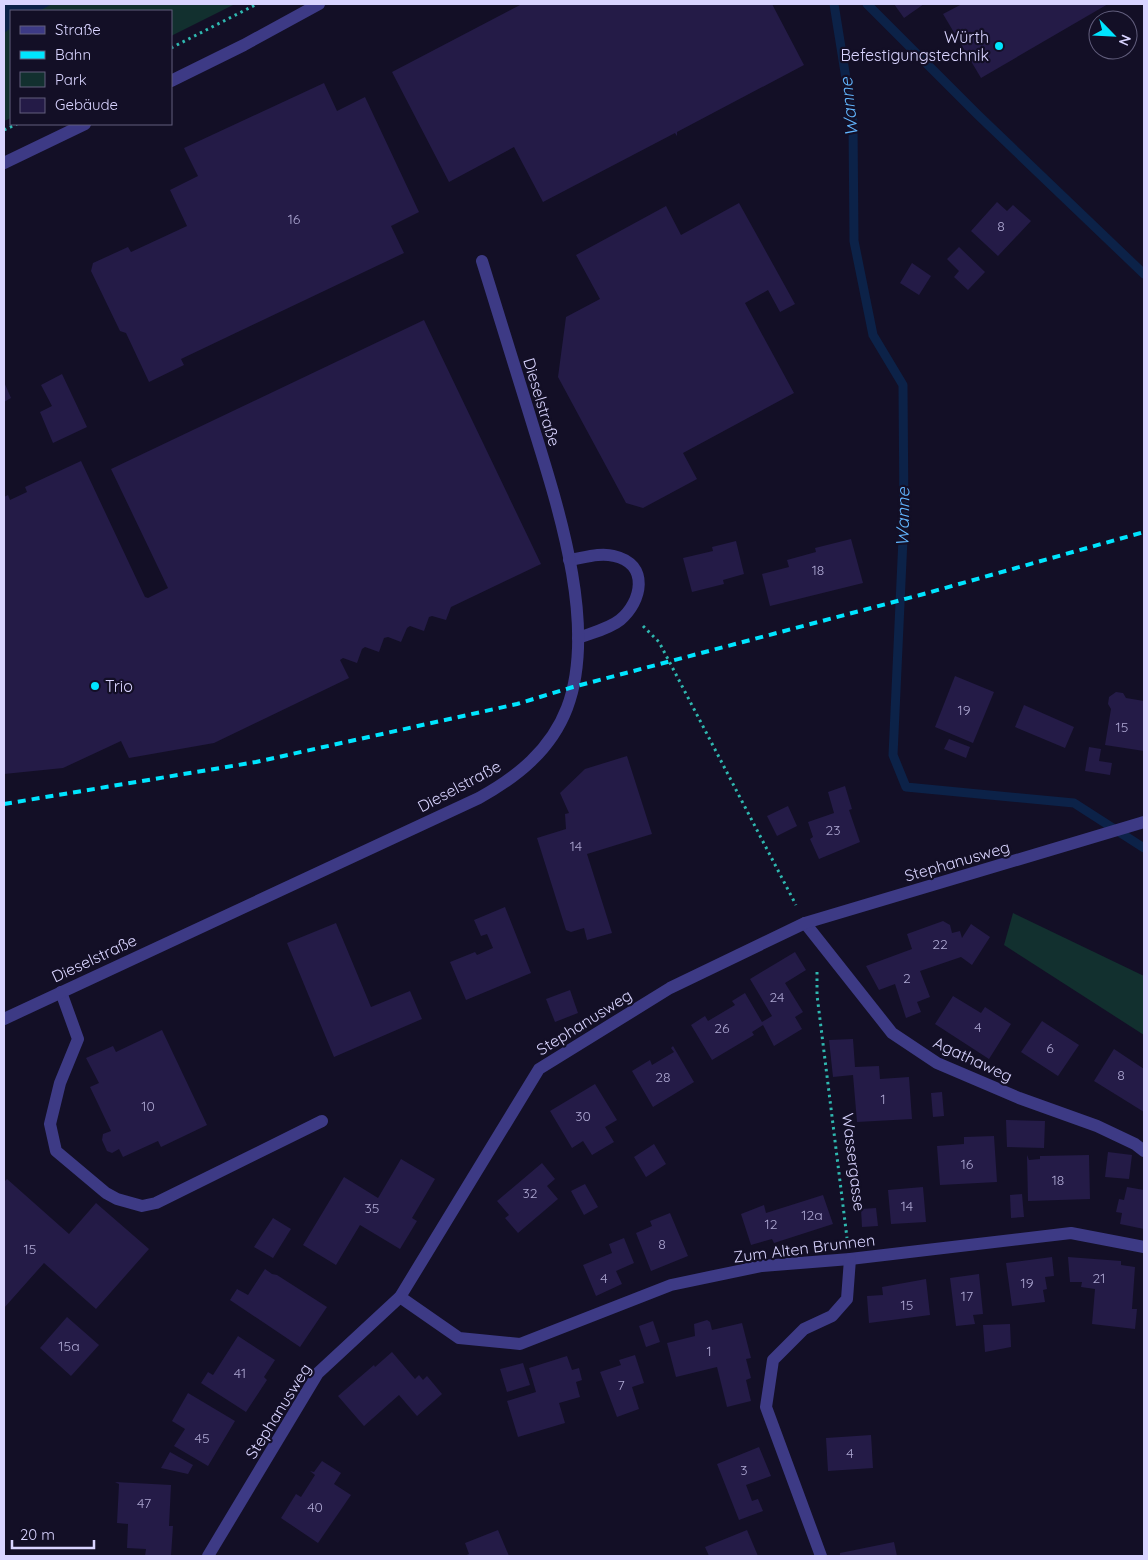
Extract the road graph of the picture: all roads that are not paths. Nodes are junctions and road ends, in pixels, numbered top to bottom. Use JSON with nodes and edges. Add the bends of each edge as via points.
{"nodes":[{"id":1,"x":319,"y":4,"type":"edge"},
{"id":2,"x":172,"y":81,"type":"edge"},
{"id":3,"x":83,"y":125,"type":"edge"},
{"id":4,"x":4,"y":163,"type":"edge"},
{"id":5,"x":482,"y":261,"type":"dead end"},
{"id":6,"x":569,"y":560,"type":"junction"},
{"id":7,"x":578,"y":638,"type":"junction"},
{"id":8,"x":1144,"y":822,"type":"edge"},
{"id":9,"x":805,"y":923,"type":"junction"},
{"id":10,"x":61,"y":992,"type":"junction"},
{"id":11,"x":4,"y":1019,"type":"edge"},
{"id":12,"x":322,"y":1121,"type":"dead end"},
{"id":13,"x":1144,"y":1151,"type":"edge"},
{"id":14,"x":1144,"y":1247,"type":"edge"},
{"id":15,"x":850,"y":1259,"type":"junction"},
{"id":16,"x":400,"y":1297,"type":"junction"},
{"id":17,"x":208,"y":1556,"type":"edge"},
{"id":18,"x":821,"y":1556,"type":"edge"}],
"edges":[{"from":1,"to":2,"type":"street"},
{"from":3,"to":4,"type":"street"},
{"from":5,"to":6,"type":"street","name":"Dieselstraße","via":[[560,516]]},
{"from":6,"to":7,"type":"street","name":"Dieselstraße"},
{"from":6,"to":7,"type":"street","via":[[614,555],[634,566],[640,585],[638,598],[620,621]]},
{"from":7,"to":10,"type":"street","name":"Dieselstraße","via":[[573,687],[557,729],[534,758],[498,787]]},
{"from":8,"to":9,"type":"street","name":"Stephanusweg"},
{"from":9,"to":13,"type":"street","name":"Agathaweg","via":[[892,1033],[937,1063],[1019,1098],[1097,1126]]},
{"from":9,"to":16,"type":"street","name":"Stephanusweg","via":[[670,988],[539,1069]]},
{"from":10,"to":11,"type":"street","name":"Dieselstraße"},
{"from":10,"to":12,"type":"street","via":[[78,1039],[60,1083],[50,1124],[56,1151],[117,1199],[142,1206],[156,1203]]},
{"from":14,"to":15,"type":"street","name":"Zum Alten Brunnen","via":[[1071,1234]]},
{"from":15,"to":16,"type":"street","name":"Zum Alten Brunnen","via":[[762,1266],[671,1285],[520,1344],[459,1338]]},
{"from":15,"to":18,"type":"street","via":[[847,1299],[832,1316],[804,1329],[773,1360],[766,1407]]},
{"from":16,"to":17,"type":"street","name":"Stephanusweg","via":[[318,1373]]}]}
